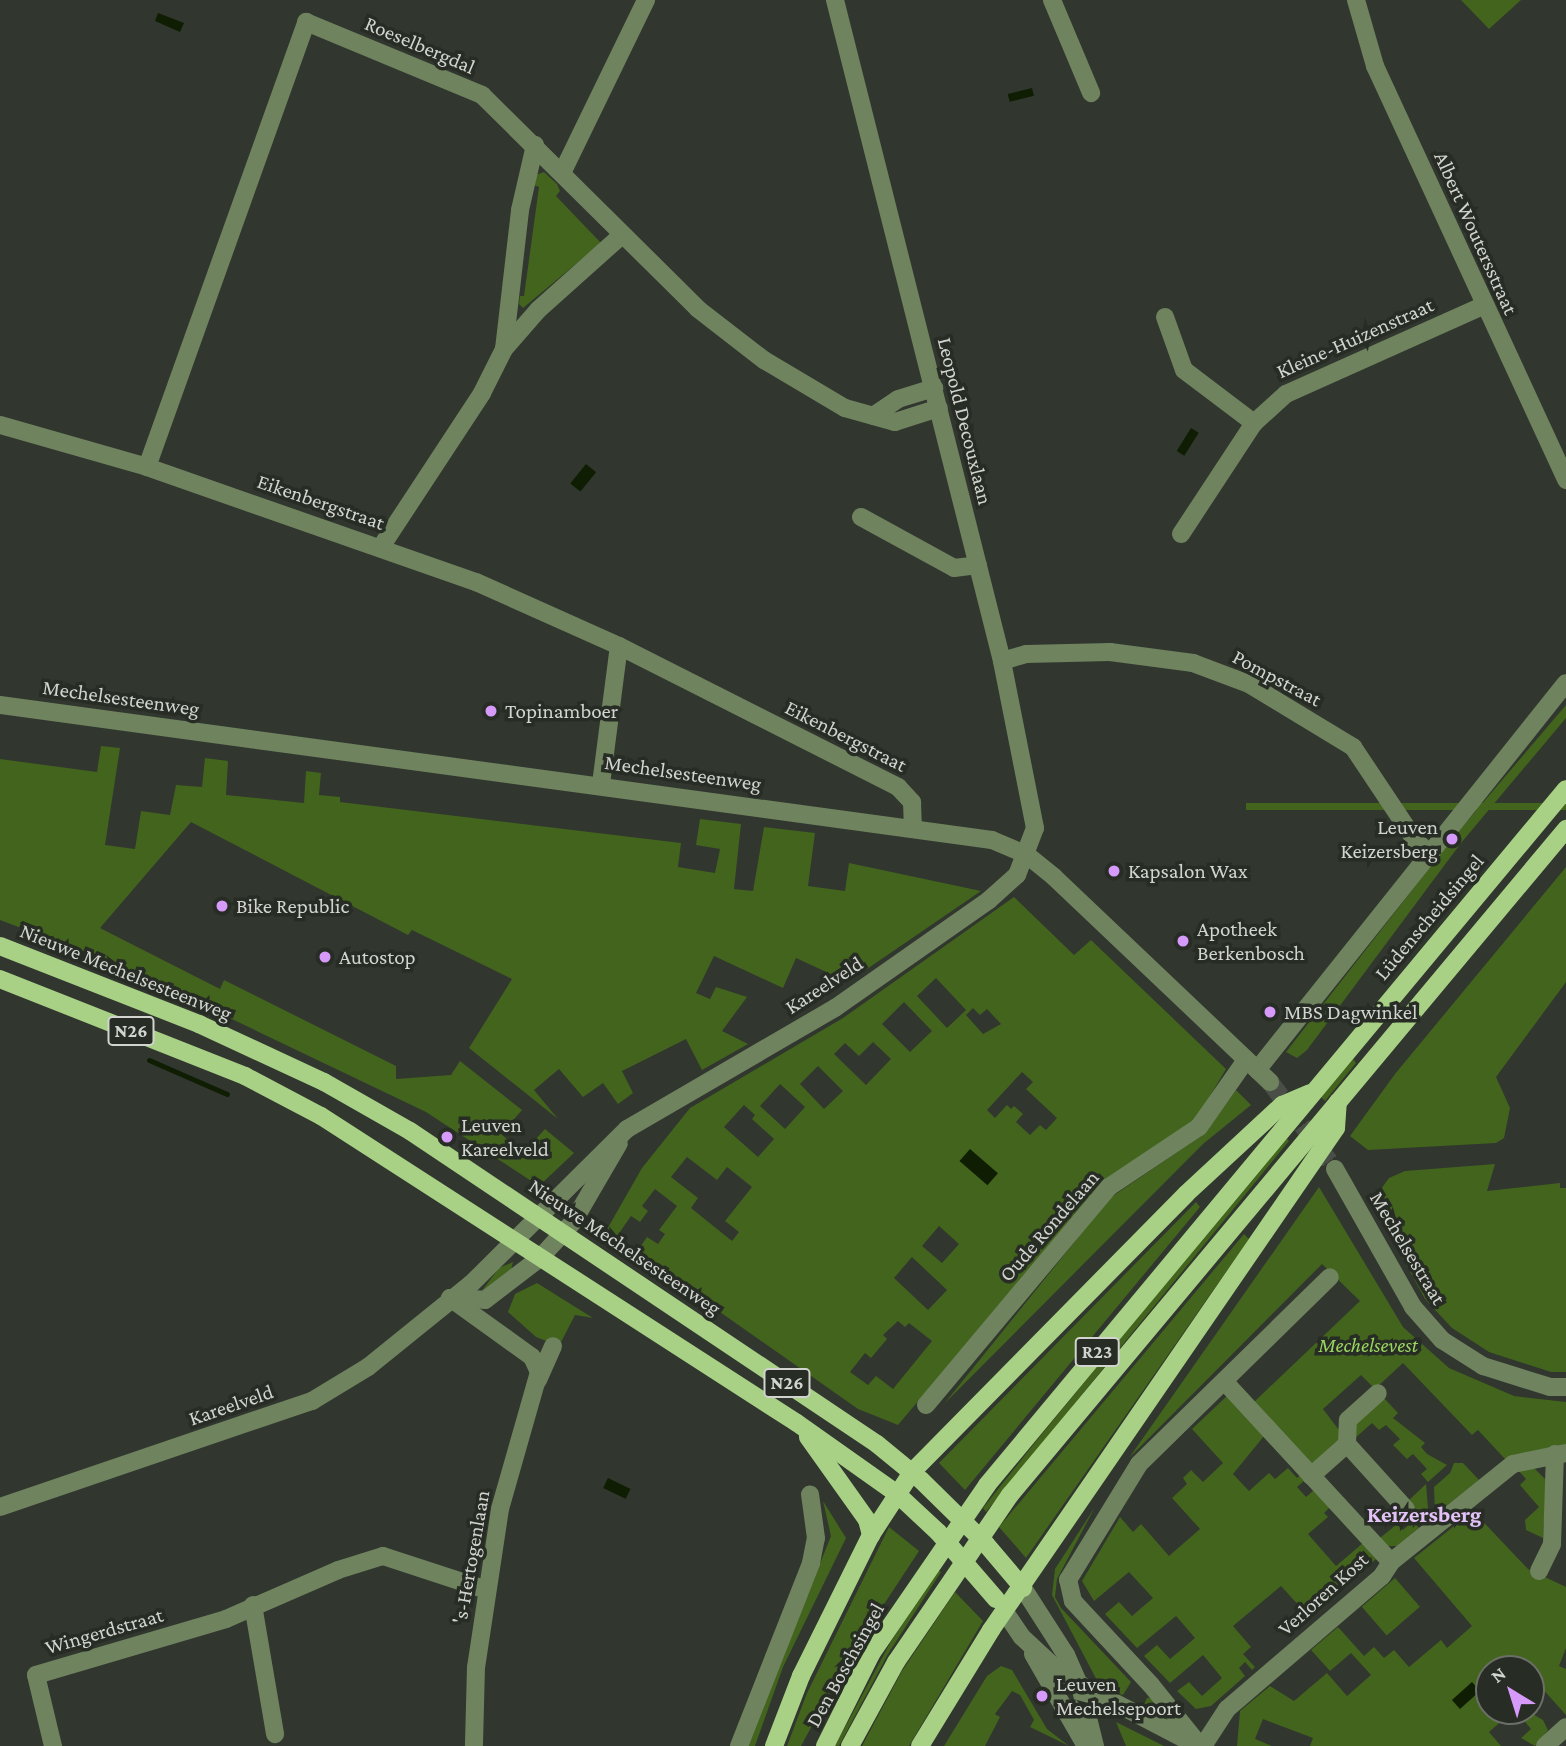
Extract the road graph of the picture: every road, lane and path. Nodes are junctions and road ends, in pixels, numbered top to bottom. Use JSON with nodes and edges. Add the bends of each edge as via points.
{"nodes":[{"id":1,"x":646,"y":0,"type":"edge"},
{"id":2,"x":835,"y":0,"type":"edge"},
{"id":3,"x":1052,"y":0,"type":"edge"},
{"id":4,"x":1356,"y":0,"type":"edge"},
{"id":5,"x":1091,"y":93,"type":"dead end"},
{"id":6,"x":535,"y":145,"type":"junction"},
{"id":7,"x":563,"y":171,"type":"junction"},
{"id":8,"x":622,"y":235,"type":"junction"},
{"id":9,"x":1483,"y":306,"type":"junction"},
{"id":10,"x":1165,"y":317,"type":"dead end"},
{"id":11,"x":504,"y":349,"type":"junction"},
{"id":12,"x":934,"y":388,"type":"junction"},
{"id":13,"x":939,"y":408,"type":"junction"},
{"id":14,"x":873,"y":416,"type":"junction"},
{"id":15,"x":1254,"y":423,"type":"junction"},
{"id":16,"x":0,"y":425,"type":"edge"},
{"id":17,"x":147,"y":467,"type":"junction"},
{"id":18,"x":1566,"y":480,"type":"edge"},
{"id":19,"x":861,"y":517,"type":"dead end"},
{"id":20,"x":1181,"y":534,"type":"dead end"},
{"id":21,"x":381,"y":547,"type":"junction"},
{"id":22,"x":978,"y":565,"type":"junction"},
{"id":23,"x":619,"y":646,"type":"junction"},
{"id":24,"x":1002,"y":661,"type":"junction"},
{"id":25,"x":1566,"y":683,"type":"edge"},
{"id":26,"x":0,"y":705,"type":"edge"},
{"id":27,"x":601,"y":784,"type":"junction"},
{"id":28,"x":1566,"y":789,"type":"edge"},
{"id":29,"x":913,"y":828,"type":"junction"},
{"id":30,"x":1566,"y":829,"type":"edge"},
{"id":31,"x":1430,"y":854,"type":"junction"},
{"id":32,"x":1027,"y":855,"type":"junction"},
{"id":33,"x":0,"y":946,"type":"edge"},
{"id":34,"x":0,"y":979,"type":"edge"},
{"id":35,"x":1252,"y":1065,"type":"junction"},
{"id":36,"x":1270,"y":1082,"type":"tunnel mouth"},
{"id":37,"x":1313,"y":1092,"type":"junction"},
{"id":38,"x":1338,"y":1102,"type":"junction"},
{"id":39,"x":626,"y":1129,"type":"junction"},
{"id":40,"x":1335,"y":1169,"type":"tunnel mouth"},
{"id":41,"x":538,"y":1216,"type":"junction"},
{"id":42,"x":564,"y":1233,"type":"junction"},
{"id":43,"x":514,"y":1240,"type":"junction"},
{"id":44,"x":540,"y":1258,"type":"junction"},
{"id":45,"x":1330,"y":1277,"type":"dead end"},
{"id":46,"x":450,"y":1298,"type":"junction"},
{"id":47,"x":553,"y":1346,"type":"dead end"},
{"id":48,"x":538,"y":1380,"type":"junction"},
{"id":49,"x":1224,"y":1381,"type":"junction"},
{"id":50,"x":1566,"y":1387,"type":"edge"},
{"id":51,"x":1378,"y":1394,"type":"dead end"},
{"id":52,"x":926,"y":1405,"type":"dead end"},
{"id":53,"x":797,"y":1423,"type":"junction"},
{"id":54,"x":1347,"y":1444,"type":"junction"},
{"id":55,"x":1561,"y":1453,"type":"edge"},
{"id":56,"x":917,"y":1476,"type":"junction"},
{"id":57,"x":1311,"y":1476,"type":"junction"},
{"id":58,"x":810,"y":1494,"type":"dead end"},
{"id":59,"x":901,"y":1497,"type":"junction"},
{"id":60,"x":0,"y":1507,"type":"edge"},
{"id":61,"x":1406,"y":1508,"type":"dead end"},
{"id":62,"x":870,"y":1535,"type":"junction"},
{"id":63,"x":1391,"y":1562,"type":"junction"},
{"id":64,"x":927,"y":1571,"type":"joint"},
{"id":65,"x":1539,"y":1571,"type":"dead end"},
{"id":66,"x":1018,"y":1581,"type":"junction"},
{"id":67,"x":487,"y":1590,"type":"junction"},
{"id":68,"x":253,"y":1605,"type":"junction"},
{"id":69,"x":1000,"y":1605,"type":"junction"},
{"id":70,"x":1029,"y":1644,"type":"junction"},
{"id":71,"x":1151,"y":1685,"type":"junction"},
{"id":72,"x":1080,"y":1686,"type":"junction"},
{"id":73,"x":1129,"y":1709,"type":"junction"},
{"id":74,"x":1566,"y":1727,"type":"edge"},
{"id":75,"x":275,"y":1734,"type":"dead end"},
{"id":76,"x":52,"y":1746,"type":"edge"},
{"id":77,"x":474,"y":1746,"type":"edge"},
{"id":78,"x":739,"y":1746,"type":"edge"},
{"id":79,"x":774,"y":1746,"type":"edge"},
{"id":80,"x":825,"y":1746,"type":"edge"},
{"id":81,"x":850,"y":1746,"type":"edge"},
{"id":82,"x":919,"y":1746,"type":"edge"},
{"id":83,"x":1086,"y":1746,"type":"edge"},
{"id":84,"x":1095,"y":1746,"type":"edge"},
{"id":85,"x":1200,"y":1746,"type":"edge"},
{"id":86,"x":1545,"y":1746,"type":"edge"}],
"edges":[{"from":1,"to":7,"type":"street"},
{"from":2,"to":12,"type":"street","name":"Leopold Decouxlaan"},
{"from":3,"to":5,"type":"street"},
{"from":4,"to":9,"type":"street","name":"Albert Woutersstraat","via":[[1375,66]]},
{"from":6,"to":7,"type":"street","name":"Roeselbergdal"},
{"from":6,"to":11,"type":"street","via":[[520,210]]},
{"from":6,"to":17,"type":"street","name":"Roeselbergdal","via":[[482,95],[306,22]]},
{"from":7,"to":8,"type":"street","name":"Roeselbergdal"},
{"from":8,"to":11,"type":"street","via":[[538,310]]},
{"from":8,"to":14,"type":"street","name":"Roeselbergdal","via":[[698,310],[764,360],[845,408]]},
{"from":9,"to":15,"type":"street","name":"Kleine-Huizenstraat","via":[[1286,394]]},
{"from":9,"to":18,"type":"street","name":"Albert Woutersstraat"},
{"from":10,"to":15,"type":"street","via":[[1184,370]]},
{"from":11,"to":21,"type":"street","via":[[482,393]]},
{"from":12,"to":13,"type":"street","name":"Leopold Decouxlaan"},
{"from":12,"to":14,"type":"street","via":[[898,399]]},
{"from":13,"to":14,"type":"street","name":"Roeselbergdal","via":[[895,422]]},
{"from":13,"to":22,"type":"street","name":"Leopold Decouxlaan"},
{"from":15,"to":20,"type":"street","name":"Kleine-Huizenstraat"},
{"from":16,"to":17,"type":"street","name":"Eikenbergstraat"},
{"from":17,"to":21,"type":"street","name":"Eikenbergstraat"},
{"from":19,"to":22,"type":"street","via":[[954,568]]},
{"from":21,"to":23,"type":"street","name":"Eikenbergstraat","via":[[476,582]]},
{"from":22,"to":24,"type":"street","name":"Leopold Decouxlaan"},
{"from":23,"to":27,"type":"street"},
{"from":23,"to":29,"type":"street","name":"Eikenbergstraat","via":[[898,787],[912,802]]},
{"from":24,"to":31,"type":"street","name":"Pompstraat","via":[[1026,654],[1110,652],[1193,663],[1249,684],[1353,747],[1415,840]]},
{"from":24,"to":32,"type":"street","name":"Leopold Decouxlaan","via":[[1035,828]]},
{"from":25,"to":31,"type":"street"},
{"from":26,"to":27,"type":"street","name":"Mechelsesteenweg"},
{"from":27,"to":29,"type":"street","name":"Mechelsesteenweg"},
{"from":28,"to":37,"type":"main road","name":"Lüdenscheidsingel","number":"R23"},
{"from":29,"to":32,"type":"street","name":"Mechelsesteenweg","via":[[992,840]]},
{"from":30,"to":38,"type":"main road","number":"R23"},
{"from":31,"to":35,"type":"street"},
{"from":32,"to":35,"type":"street","name":"Mechelsesteenweg"},
{"from":32,"to":39,"type":"street","name":"Kareelveld","via":[[1010,883],[989,900],[835,1008]]},
{"from":33,"to":41,"type":"main road","name":"Nieuwe Mechelsesteenweg","number":"N26","via":[[199,1024],[324,1082],[410,1131]]},
{"from":34,"to":43,"type":"main road","number":"N26","via":[[245,1076],[342,1129]]},
{"from":35,"to":36,"type":"street","name":"Mechelsesteenweg"},
{"from":35,"to":52,"type":"street","name":"Oude Rondelaan","via":[[1199,1127],[1109,1187]]},
{"from":37,"to":56,"type":"main road","via":[[1282,1105],[1186,1194]]},
{"from":37,"to":64,"type":"main road","name":"Lüdenscheidsingel","number":"R23","via":[[987,1485]]},
{"from":38,"to":66,"type":"main road","via":[[1336,1128]]},
{"from":38,"to":81,"type":"main road","name":"Den Boschsingel","number":"R23","via":[[1010,1495],[946,1584]]},
{"from":39,"to":41,"type":"street","name":"Kareelveld"},
{"from":39,"to":42,"type":"street","name":"Kareelveld"},
{"from":40,"to":50,"type":"street","name":"Mechelsestraat","via":[[1413,1307],[1442,1340],[1483,1366],[1550,1387]]},
{"from":41,"to":42,"type":"main road","name":"Nieuwe Mechelsesteenweg","number":"N26"},
{"from":41,"to":43,"type":"street","name":"Kareelveld"},
{"from":42,"to":44,"type":"street","name":"Kareelveld"},
{"from":42,"to":56,"type":"main road","name":"Nieuwe Mechelsesteenweg","number":"N26"},
{"from":43,"to":44,"type":"main road","number":"N26"},
{"from":43,"to":46,"type":"street","name":"Kareelveld"},
{"from":44,"to":46,"type":"street","name":"Kareelveld","via":[[485,1300]]},
{"from":44,"to":53,"type":"main road","number":"N26"},
{"from":45,"to":49,"type":"street"},
{"from":46,"to":48,"type":"street","via":[[532,1357]]},
{"from":46,"to":60,"type":"street","name":"Kareelveld","via":[[368,1367],[312,1401]]},
{"from":47,"to":48,"type":"street","name":"'s-Hertogenlaan"},
{"from":48,"to":67,"type":"street","name":"'s-Hertogenlaan","via":[[500,1510]]},
{"from":49,"to":57,"type":"street","name":"Verloren Kost"},
{"from":49,"to":71,"type":"street","via":[[1139,1464],[1068,1580],[1073,1601]]},
{"from":51,"to":54,"type":"street","via":[[1348,1420]]},
{"from":53,"to":59,"type":"main road","number":"N26"},
{"from":53,"to":62,"type":"main road","via":[[867,1520]]},
{"from":54,"to":57,"type":"street"},
{"from":54,"to":61,"type":"street"},
{"from":55,"to":63,"type":"street","via":[[1514,1464]]},
{"from":55,"to":65,"type":"street","via":[[1552,1544]]},
{"from":56,"to":59,"type":"main road"},
{"from":56,"to":66,"type":"main road","name":"Nieuwe Mechelsesteenweg","number":"N26","bridge":true},
{"from":57,"to":63,"type":"street","name":"Verloren Kost"},
{"from":58,"to":78,"type":"street","via":[[816,1538],[811,1563]]},
{"from":59,"to":62,"type":"main road"},
{"from":59,"to":69,"type":"main road","number":"N26","bridge":true},
{"from":62,"to":79,"type":"main road","via":[[801,1676]]},
{"from":63,"to":85,"type":"street","name":"Verloren Kost","via":[[1382,1576],[1227,1709]]},
{"from":64,"to":80,"type":"main road","name":"Den Boschsingel","number":"R23","via":[[871,1654]]},
{"from":66,"to":69,"type":"main road"},
{"from":66,"to":72,"type":"street","via":[[1066,1655]]},
{"from":67,"to":68,"type":"street","name":"Wingerdstraat","via":[[383,1556]]},
{"from":67,"to":77,"type":"street","name":"'s-Hertogenlaan","via":[[477,1667]]},
{"from":68,"to":75,"type":"street"},
{"from":68,"to":76,"type":"street","name":"Wingerdstraat","via":[[226,1619],[36,1675]]},
{"from":69,"to":70,"type":"street"},
{"from":69,"to":82,"type":"main road"},
{"from":70,"to":72,"type":"street"},
{"from":70,"to":83,"type":"street"},
{"from":71,"to":73,"type":"street"},
{"from":71,"to":85,"type":"street"},
{"from":72,"to":73,"type":"street"},
{"from":72,"to":84,"type":"street"},
{"from":73,"to":85,"type":"street"},
{"from":74,"to":86,"type":"street"}]}
